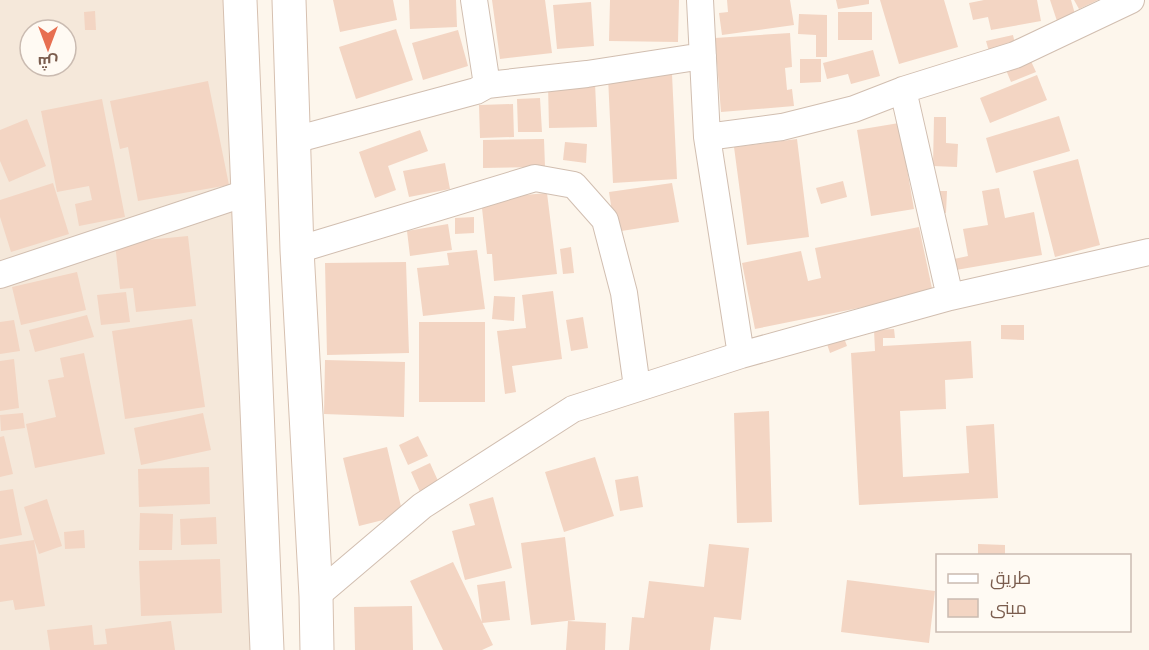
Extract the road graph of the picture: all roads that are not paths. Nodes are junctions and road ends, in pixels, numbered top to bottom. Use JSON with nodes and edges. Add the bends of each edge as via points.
{"nodes":[{"id":1,"x":240,"y":0,"type":"edge"},
{"id":2,"x":289,"y":0,"type":"edge"},
{"id":3,"x":474,"y":0,"type":"edge"},
{"id":4,"x":700,"y":0,"type":"edge"},
{"id":5,"x":1131,"y":0,"type":"edge"},
{"id":6,"x":703,"y":56,"type":"junction"},
{"id":7,"x":487,"y":85,"type":"junction"},
{"id":8,"x":903,"y":90,"type":"junction"},
{"id":9,"x":707,"y":137,"type":"junction"},
{"id":10,"x":294,"y":140,"type":"junction"},
{"id":11,"x":249,"y":192,"type":"junction"},
{"id":12,"x":297,"y":250,"type":"junction"},
{"id":13,"x":1149,"y":252,"type":"edge"},
{"id":14,"x":0,"y":275,"type":"edge"},
{"id":15,"x":950,"y":297,"type":"junction"},
{"id":16,"x":741,"y":354,"type":"junction"},
{"id":17,"x":637,"y":387,"type":"junction"},
{"id":18,"x":316,"y":596,"type":"junction"},
{"id":19,"x":267,"y":650,"type":"edge"},
{"id":20,"x":317,"y":650,"type":"edge"}],
"edges":[{"from":1,"to":11,"type":"street"},
{"from":2,"to":10,"type":"street"},
{"from":3,"to":7,"type":"street"},
{"from":4,"to":6,"type":"street"},
{"from":5,"to":8,"type":"street","via":[[1015,55]]},
{"from":6,"to":7,"type":"street"},
{"from":6,"to":9,"type":"street"},
{"from":7,"to":10,"type":"street"},
{"from":8,"to":9,"type":"street","via":[[854,109],[782,127]]},
{"from":8,"to":15,"type":"street"},
{"from":9,"to":16,"type":"street"},
{"from":10,"to":12,"type":"street"},
{"from":11,"to":14,"type":"street"},
{"from":11,"to":19,"type":"street"},
{"from":12,"to":17,"type":"street","via":[[535,178],[574,185],[605,219],[624,293]]},
{"from":12,"to":18,"type":"street"},
{"from":13,"to":15,"type":"street"},
{"from":15,"to":16,"type":"street"},
{"from":16,"to":17,"type":"street"},
{"from":17,"to":18,"type":"street","via":[[573,409],[422,506]]},
{"from":18,"to":20,"type":"street"}]}
